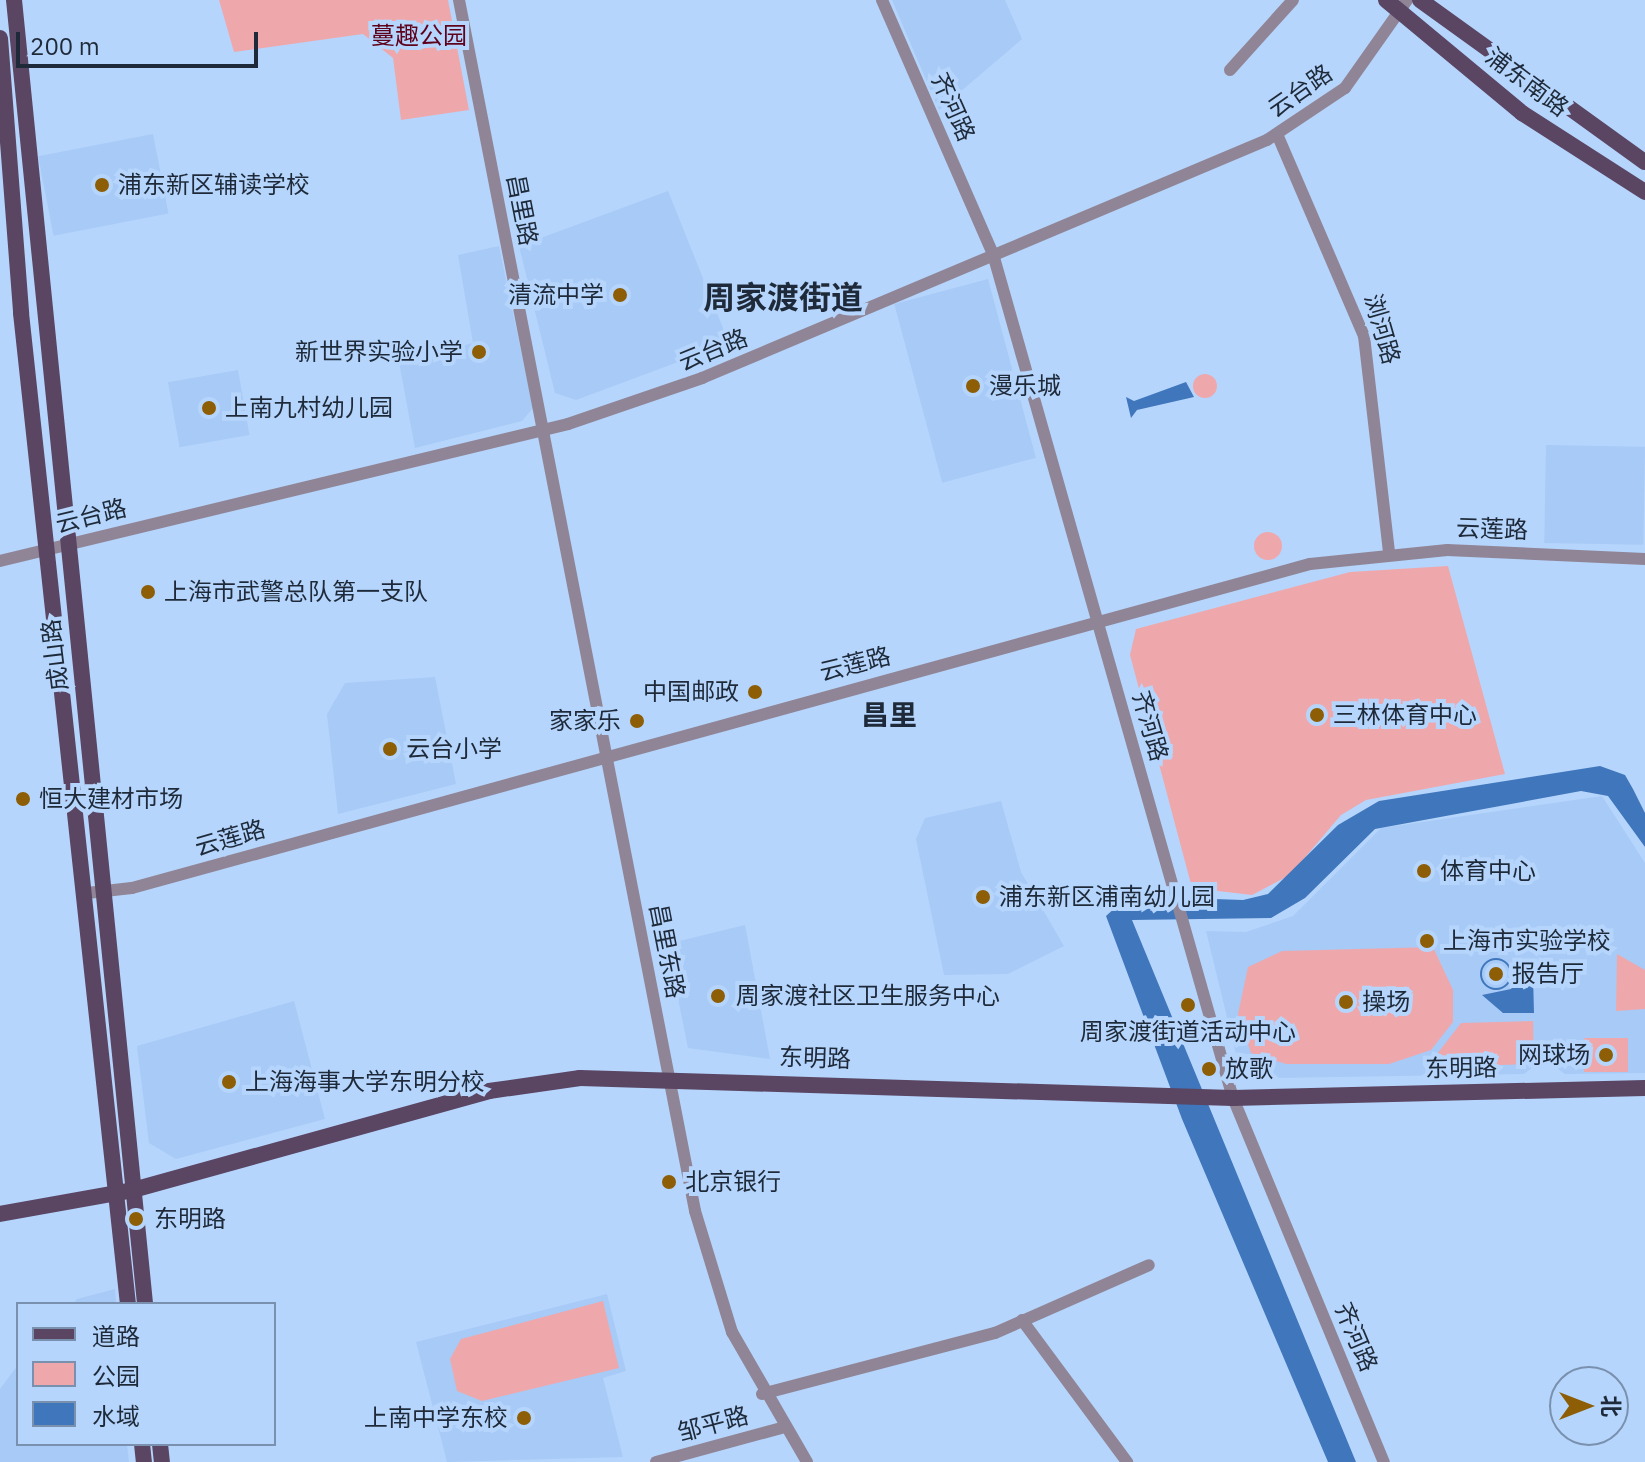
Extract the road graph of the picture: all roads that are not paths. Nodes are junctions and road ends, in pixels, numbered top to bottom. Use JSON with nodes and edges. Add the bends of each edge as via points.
{"nodes":[{"id":1,"x":14,"y":0,"type":"edge"},
{"id":2,"x":459,"y":0,"type":"edge"},
{"id":3,"x":882,"y":0,"type":"edge"},
{"id":4,"x":1293,"y":0,"type":"edge"},
{"id":5,"x":1386,"y":0,"type":"edge"},
{"id":6,"x":1420,"y":0,"type":"edge"},
{"id":7,"x":1404,"y":6,"type":"edge"},
{"id":8,"x":0,"y":38,"type":"edge"},
{"id":9,"x":1230,"y":70,"type":"dead end"},
{"id":10,"x":1277,"y":134,"type":"junction"},
{"id":11,"x":1645,"y":162,"type":"edge"},
{"id":12,"x":1645,"y":192,"type":"edge"},
{"id":13,"x":993,"y":254,"type":"junction"},
{"id":14,"x":543,"y":428,"type":"junction"},
{"id":15,"x":58,"y":547,"type":"junction"},
{"id":16,"x":1389,"y":552,"type":"junction"},
{"id":17,"x":1645,"y":559,"type":"edge"},
{"id":18,"x":0,"y":561,"type":"edge"},
{"id":19,"x":1097,"y":620,"type":"junction"},
{"id":20,"x":607,"y":756,"type":"junction"},
{"id":21,"x":106,"y":892,"type":"junction"},
{"id":22,"x":87,"y":893,"type":"junction"},
{"id":23,"x":668,"y":1076,"type":"junction"},
{"id":24,"x":1645,"y":1088,"type":"edge"},
{"id":25,"x":1233,"y":1098,"type":"junction"},
{"id":26,"x":133,"y":1190,"type":"junction"},
{"id":27,"x":116,"y":1194,"type":"junction"},
{"id":28,"x":0,"y":1214,"type":"edge"},
{"id":29,"x":1149,"y":1265,"type":"dead end"},
{"id":30,"x":128,"y":1302,"type":"edge"},
{"id":31,"x":145,"y":1302,"type":"edge"},
{"id":32,"x":1022,"y":1320,"type":"junction"},
{"id":33,"x":762,"y":1394,"type":"junction"},
{"id":34,"x":781,"y":1428,"type":"junction"},
{"id":35,"x":656,"y":1462,"type":"edge"},
{"id":36,"x":807,"y":1462,"type":"edge"},
{"id":37,"x":1127,"y":1462,"type":"edge"},
{"id":38,"x":1384,"y":1462,"type":"edge"}],
"edges":[{"from":1,"to":15,"type":"main road","name":"成山路"},
{"from":2,"to":14,"type":"street","name":"昌里路"},
{"from":3,"to":13,"type":"street","name":"齐河路"},
{"from":4,"to":9,"type":"street"},
{"from":5,"to":7,"type":"main road","name":"浦东南路"},
{"from":6,"to":11,"type":"main road","name":"浦东南路"},
{"from":7,"to":10,"type":"street","name":"云台路","via":[[1345,88]]},
{"from":7,"to":12,"type":"main road","name":"浦东南路","via":[[1522,113]]},
{"from":8,"to":15,"type":"main road","name":"成山路","via":[[21,313]]},
{"from":10,"to":13,"type":"street","name":"云台路"},
{"from":10,"to":16,"type":"street","name":"浏河路","via":[[1364,336]]},
{"from":13,"to":14,"type":"street","name":"云台路","via":[[663,394]]},
{"from":13,"to":19,"type":"street","name":"齐河路"},
{"from":14,"to":15,"type":"street","name":"云台路"},
{"from":14,"to":20,"type":"street","name":"昌里东路"},
{"from":15,"to":18,"type":"street","name":"云台路"},
{"from":15,"to":21,"type":"main road","name":"成山路"},
{"from":15,"to":22,"type":"main road","name":"成山路"},
{"from":16,"to":17,"type":"street","name":"云莲路"},
{"from":16,"to":19,"type":"street","name":"云莲路","via":[[1310,564]]},
{"from":19,"to":20,"type":"street","name":"云莲路"},
{"from":19,"to":25,"type":"street","name":"齐河路"},
{"from":20,"to":21,"type":"street","name":"云莲路"},
{"from":20,"to":23,"type":"street","name":"昌里东路"},
{"from":21,"to":22,"type":"street","name":"云莲路"},
{"from":21,"to":26,"type":"main road","name":"成山路"},
{"from":22,"to":27,"type":"main road","name":"成山路"},
{"from":23,"to":25,"type":"main road","name":"东明路"},
{"from":23,"to":26,"type":"main road","name":"东明路","via":[[580,1078],[489,1091]]},
{"from":23,"to":33,"type":"street","name":"昌里东路","via":[[716,1291]]},
{"from":24,"to":25,"type":"main road","name":"东明路"},
{"from":25,"to":38,"type":"street","name":"齐河路"},
{"from":26,"to":27,"type":"main road","name":"东明路"},
{"from":26,"to":31,"type":"main road","name":"成山路"},
{"from":27,"to":28,"type":"main road","name":"东明路"},
{"from":27,"to":30,"type":"main road","name":"成山路"},
{"from":29,"to":32,"type":"street"},
{"from":32,"to":33,"type":"street"},
{"from":32,"to":37,"type":"street"},
{"from":33,"to":34,"type":"street","name":"昌里东路"},
{"from":34,"to":35,"type":"street","name":"邹平路"},
{"from":34,"to":36,"type":"street","name":"昌里东路"}]}
